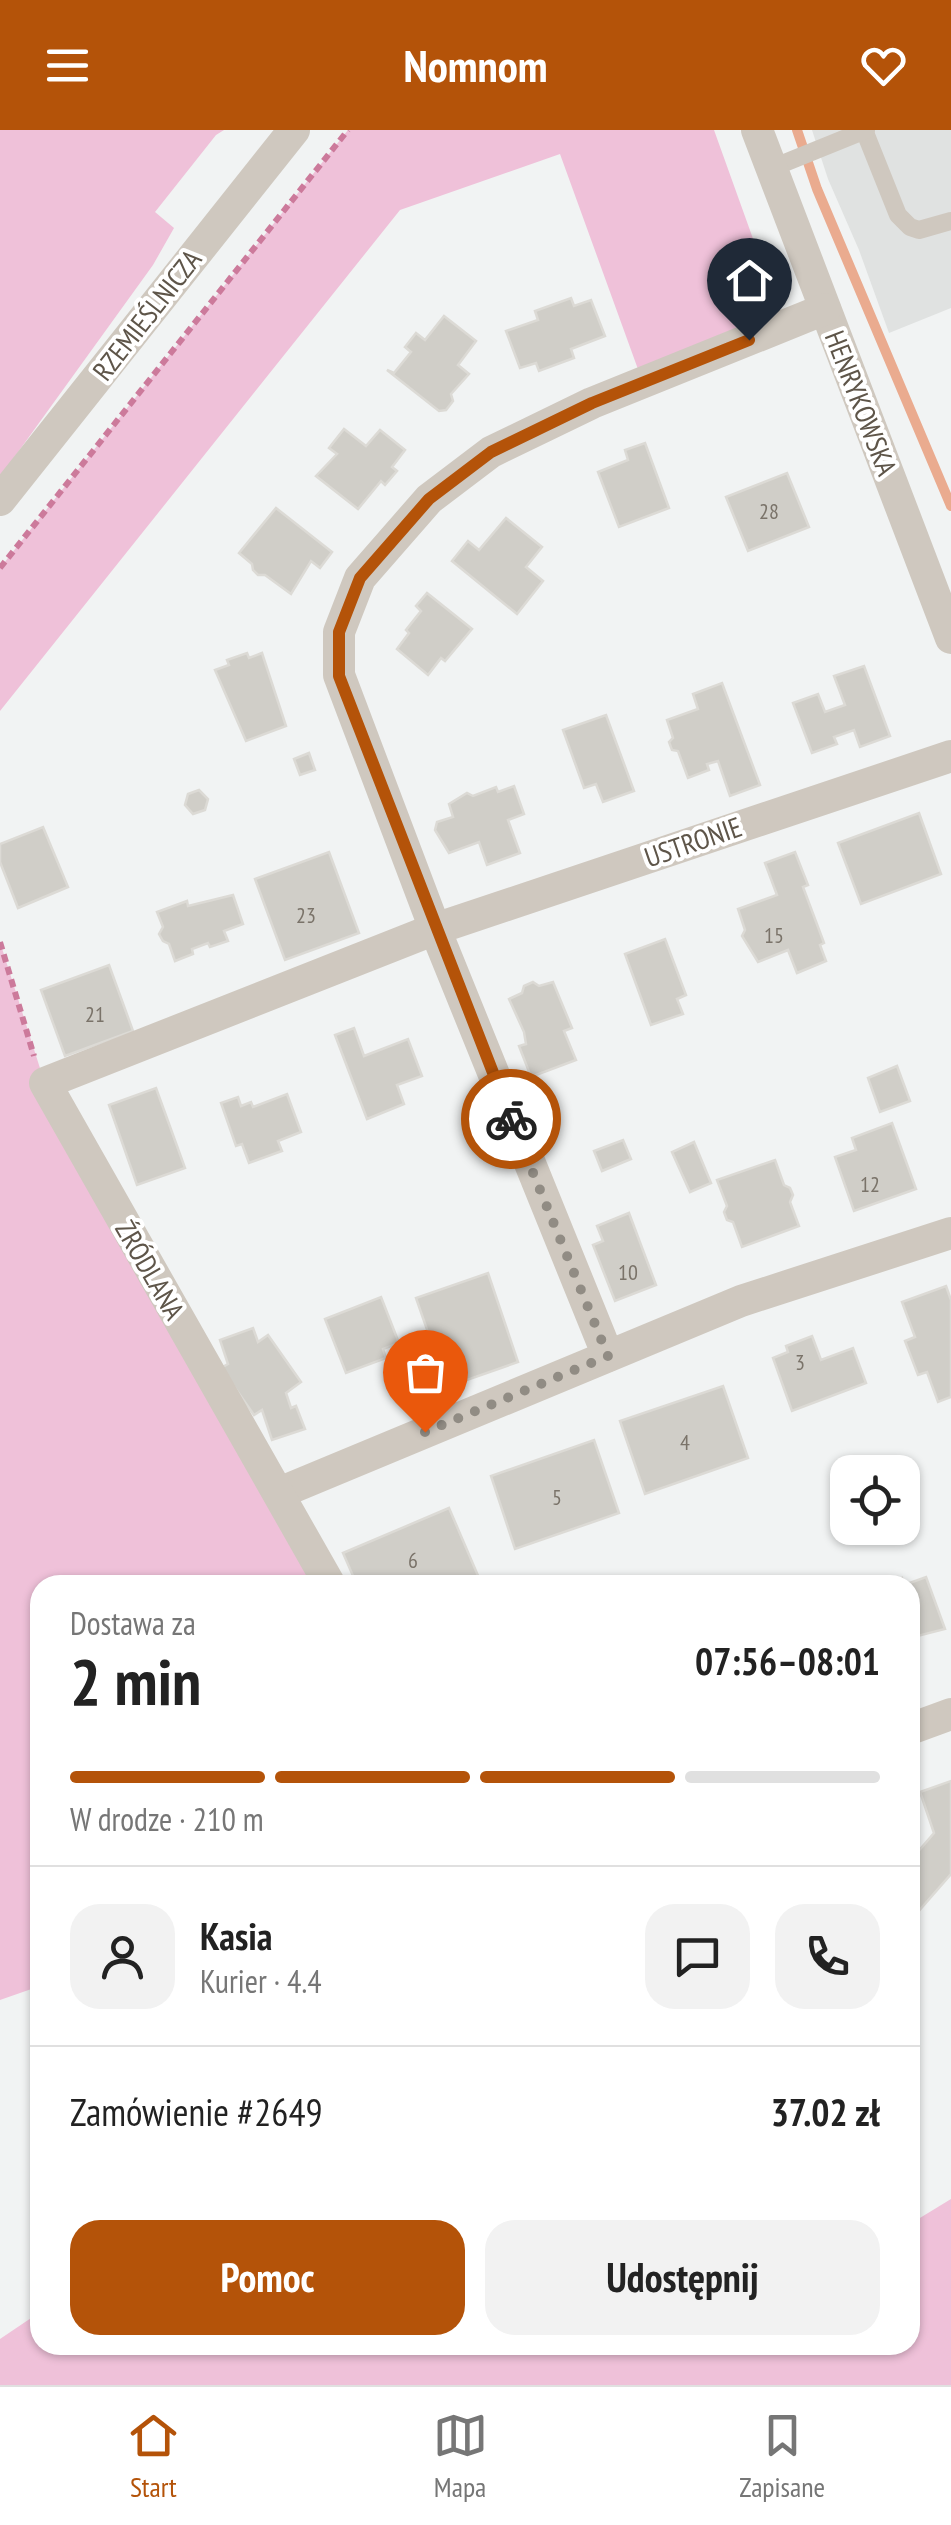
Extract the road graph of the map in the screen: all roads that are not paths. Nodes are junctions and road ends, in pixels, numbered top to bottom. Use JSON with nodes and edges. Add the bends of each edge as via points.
{"nodes":[{"id":1,"x":294,"y":130,"type":"edge"},
{"id":2,"x":757,"y":130,"type":"edge"},
{"id":3,"x":865,"y":130,"type":"edge"},
{"id":4,"x":785,"y":162,"type":"junction"},
{"id":5,"x":951,"y":222,"type":"edge"},
{"id":6,"x":825,"y":309,"type":"junction"},
{"id":7,"x":0,"y":500,"type":"edge"},
{"id":8,"x":951,"y":638,"type":"edge"},
{"id":9,"x":951,"y":756,"type":"edge"},
{"id":10,"x":435,"y":929,"type":"junction"},
{"id":11,"x":45,"y":1084,"type":"joint"},
{"id":12,"x":951,"y":1233,"type":"edge"},
{"id":13,"x":608,"y":1356,"type":"junction"},
{"id":14,"x":279,"y":1492,"type":"junction"},
{"id":15,"x":325,"y":1575,"type":"edge"},
{"id":16,"x":951,"y":1714,"type":"edge"},
{"id":17,"x":920,"y":1725,"type":"edge"}],
"edges":[{"from":1,"to":7,"type":"street","name":"RZEMIEŚLNICZA"},
{"from":2,"to":4,"type":"street","name":"HENRYKOWSKA"},
{"from":3,"to":4,"type":"lane"},
{"from":3,"to":5,"type":"lane","via":[[903,222],[920,230]]},
{"from":4,"to":6,"type":"street","name":"HENRYKOWSKA"},
{"from":6,"to":8,"type":"street","name":"HENRYKOWSKA"},
{"from":6,"to":10,"type":"street","via":[[592,403],[491,452],[429,499],[360,578],[339,632],[339,676]]},
{"from":9,"to":10,"type":"street","name":"USTRONIE"},
{"from":10,"to":11,"type":"street","name":"USTRONIE"},
{"from":10,"to":13,"type":"street"},
{"from":11,"to":14,"type":"street","name":"ŹRÓDLANA"},
{"from":12,"to":13,"type":"street","via":[[741,1301]]},
{"from":13,"to":14,"type":"street"},
{"from":14,"to":15,"type":"street","name":"ŹRÓDLANA"},
{"from":16,"to":17,"type":"street"}]}
